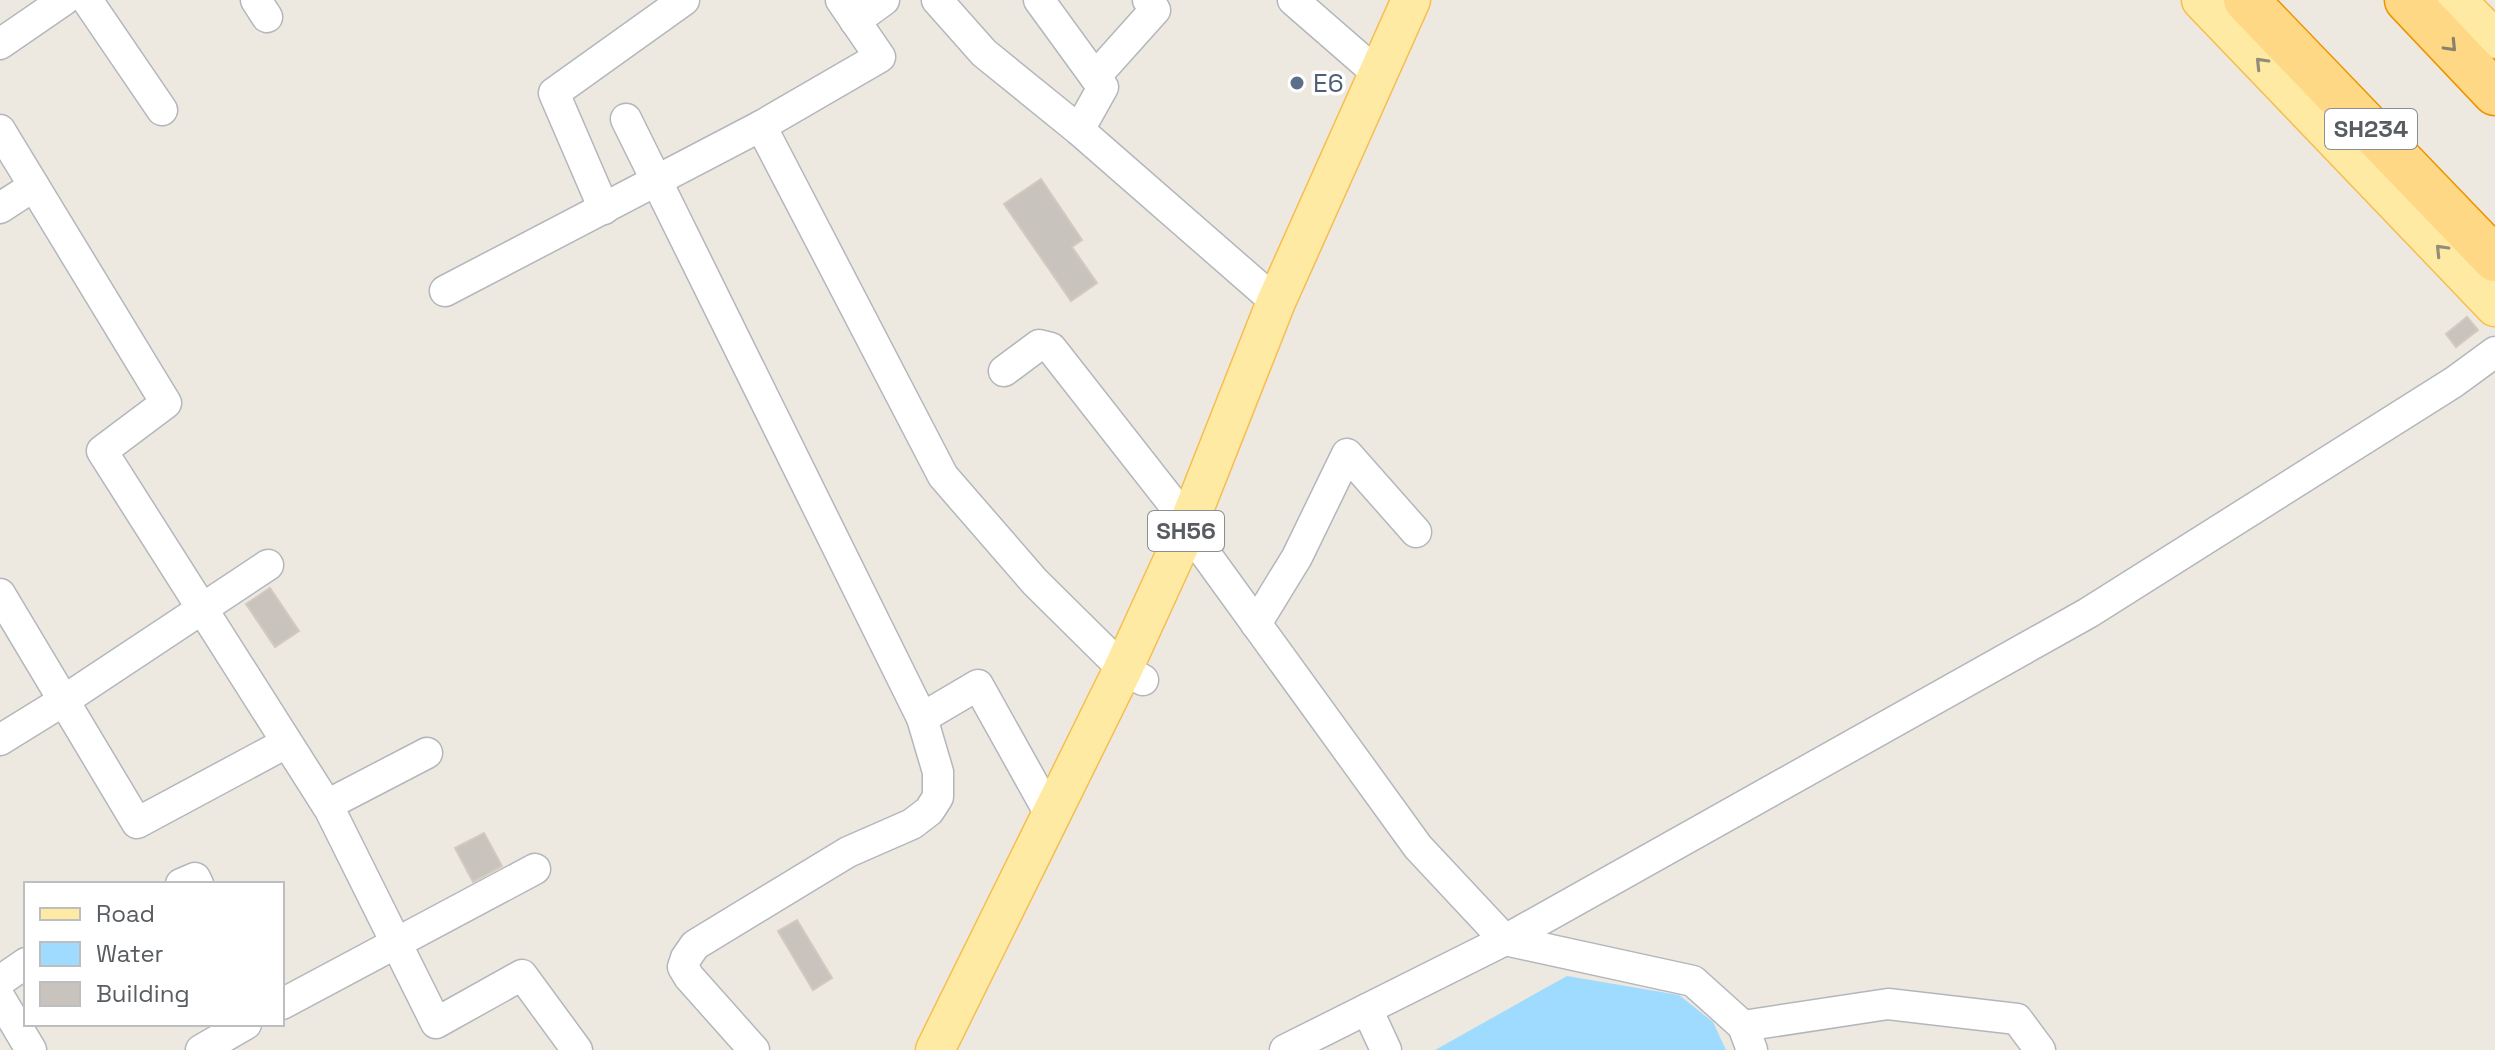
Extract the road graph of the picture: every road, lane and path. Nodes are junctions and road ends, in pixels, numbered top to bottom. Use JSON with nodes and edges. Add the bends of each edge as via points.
{"nodes":[{"id":1,"x":64,"y":0,"type":"edge"},
{"id":2,"x":87,"y":0,"type":"edge"},
{"id":3,"x":884,"y":0,"type":"edge"},
{"id":4,"x":937,"y":0,"type":"edge"},
{"id":5,"x":1039,"y":0,"type":"edge"},
{"id":6,"x":1148,"y":0,"type":"edge"},
{"id":7,"x":1293,"y":0,"type":"edge"},
{"id":8,"x":1411,"y":0,"type":"edge"},
{"id":9,"x":1434,"y":0,"type":"edge"},
{"id":10,"x":2201,"y":0,"type":"edge"},
{"id":11,"x":2246,"y":0,"type":"edge"},
{"id":12,"x":2407,"y":0,"type":"edge"},
{"id":13,"x":2456,"y":0,"type":"edge"},
{"id":14,"x":682,"y":1,"type":"edge"},
{"id":15,"x":848,"y":11,"type":"edge"},
{"id":16,"x":2495,"y":39,"type":"edge"},
{"id":17,"x":0,"y":44,"type":"edge"},
{"id":18,"x":1378,"y":74,"type":"junction"},
{"id":19,"x":1095,"y":77,"type":"junction"},
{"id":20,"x":2495,"y":93,"type":"edge"},
{"id":21,"x":162,"y":110,"type":"dead end"},
{"id":22,"x":626,"y":119,"type":"dead end"},
{"id":23,"x":761,"y":126,"type":"junction"},
{"id":24,"x":0,"y":130,"type":"edge"},
{"id":25,"x":1079,"y":130,"type":"junction"},
{"id":26,"x":657,"y":182,"type":"junction"},
{"id":27,"x":34,"y":186,"type":"junction"},
{"id":28,"x":0,"y":208,"type":"edge"},
{"id":29,"x":604,"y":209,"type":"junction"},
{"id":30,"x":2495,"y":259,"type":"edge"},
{"id":31,"x":445,"y":291,"type":"dead end"},
{"id":32,"x":1276,"y":302,"type":"junction"},
{"id":33,"x":2495,"y":307,"type":"edge"},
{"id":34,"x":2495,"y":352,"type":"edge"},
{"id":35,"x":1004,"y":371,"type":"dead end"},
{"id":36,"x":1416,"y":532,"type":"dead end"},
{"id":37,"x":1196,"y":536,"type":"junction"},
{"id":38,"x":268,"y":565,"type":"dead end"},
{"id":39,"x":0,"y":594,"type":"edge"},
{"id":40,"x":201,"y":609,"type":"junction"},
{"id":41,"x":1256,"y":624,"type":"junction"},
{"id":42,"x":1133,"y":675,"type":"junction"},
{"id":43,"x":63,"y":701,"type":"junction"},
{"id":44,"x":922,"y":718,"type":"junction"},
{"id":45,"x":0,"y":740,"type":"edge"},
{"id":46,"x":286,"y":743,"type":"junction"},
{"id":47,"x":427,"y":753,"type":"dead end"},
{"id":48,"x":327,"y":805,"type":"junction"},
{"id":49,"x":1051,"y":816,"type":"junction"},
{"id":50,"x":535,"y":869,"type":"dead end"},
{"id":51,"x":1505,"y":940,"type":"junction"},
{"id":52,"x":396,"y":942,"type":"junction"},
{"id":53,"x":24,"y":964,"type":"edge"},
{"id":54,"x":0,"y":981,"type":"edge"},
{"id":55,"x":0,"y":998,"type":"edge"},
{"id":56,"x":284,"y":1003,"type":"edge"},
{"id":57,"x":1367,"y":1009,"type":"junction"},
{"id":58,"x":243,"y":1026,"type":"edge"},
{"id":59,"x":1747,"y":1038,"type":"edge"},
{"id":60,"x":31,"y":1050,"type":"edge"},
{"id":61,"x":201,"y":1050,"type":"edge"},
{"id":62,"x":577,"y":1050,"type":"edge"},
{"id":63,"x":754,"y":1050,"type":"edge"},
{"id":64,"x":935,"y":1050,"type":"edge"},
{"id":65,"x":960,"y":1050,"type":"edge"},
{"id":66,"x":1285,"y":1050,"type":"edge"},
{"id":67,"x":1386,"y":1050,"type":"edge"},
{"id":68,"x":2040,"y":1050,"type":"edge"}],
"edges":[{"from":1,"to":17,"type":"street"},
{"from":2,"to":21,"type":"street"},
{"from":3,"to":15,"type":"street"},
{"from":4,"to":25,"type":"street","via":[[984,53]]},
{"from":5,"to":19,"type":"street"},
{"from":6,"to":19,"type":"street","via":[[1155,10]]},
{"from":7,"to":18,"type":"street"},
{"from":8,"to":18,"type":"main road","number":"SH56"},
{"from":9,"to":37,"type":"main road","number":"SH56"},
{"from":33,"to":10,"type":"main road","one_way":true},
{"from":11,"to":30,"type":"highway","number":"SH234"},
{"from":12,"to":20,"type":"highway","one_way":true},
{"from":13,"to":16,"type":"main road"},
{"from":14,"to":29,"type":"street","via":[[554,93]]},
{"from":15,"to":23,"type":"street","via":[[880,57]]},
{"from":18,"to":32,"type":"main road","number":"SH56"},
{"from":19,"to":25,"type":"street","via":[[1103,87]]},
{"from":22,"to":26,"type":"street"},
{"from":23,"to":26,"type":"street"},
{"from":23,"to":42,"type":"street","via":[[943,476],[1035,582]]},
{"from":24,"to":27,"type":"street"},
{"from":25,"to":32,"type":"street"},
{"from":26,"to":29,"type":"street"},
{"from":26,"to":44,"type":"street"},
{"from":27,"to":28,"type":"street"},
{"from":27,"to":40,"type":"street","via":[[166,403],[102,451]]},
{"from":29,"to":31,"type":"street"},
{"from":32,"to":37,"type":"main road","number":"SH56"},
{"from":34,"to":51,"type":"street","via":[[2088,613]]},
{"from":35,"to":37,"type":"street","via":[[1039,345],[1051,348]]},
{"from":36,"to":41,"type":"street","via":[[1347,454],[1297,557]]},
{"from":37,"to":41,"type":"street"},
{"from":37,"to":42,"type":"main road","number":"SH56"},
{"from":38,"to":40,"type":"street"},
{"from":39,"to":43,"type":"street"},
{"from":40,"to":43,"type":"street"},
{"from":40,"to":46,"type":"street"},
{"from":41,"to":51,"type":"street","via":[[1418,847]]},
{"from":42,"to":49,"type":"main road","number":"SH56"},
{"from":42,"to":65,"type":"main road","number":"SH56"},
{"from":43,"to":45,"type":"street"},
{"from":43,"to":46,"type":"street","via":[[137,823]]},
{"from":44,"to":49,"type":"street","via":[[978,685]]},
{"from":44,"to":63,"type":"street","via":[[938,772],[938,797],[929,811],[848,852],[695,945],[686,958],[683,967],[689,977]]},
{"from":46,"to":48,"type":"street"},
{"from":47,"to":48,"type":"street"},
{"from":48,"to":52,"type":"street"},
{"from":49,"to":64,"type":"main road","number":"SH56"},
{"from":50,"to":52,"type":"street"},
{"from":51,"to":57,"type":"street"},
{"from":51,"to":59,"type":"street","via":[[1693,981]]},
{"from":52,"to":56,"type":"street"},
{"from":52,"to":62,"type":"street","via":[[436,1023],[522,975]]},
{"from":53,"to":54,"type":"street"},
{"from":55,"to":60,"type":"street"},
{"from":57,"to":66,"type":"street"},
{"from":57,"to":67,"type":"street"},
{"from":58,"to":61,"type":"street"},
{"from":59,"to":68,"type":"street","via":[[1888,1004],[2017,1019]]}]}
